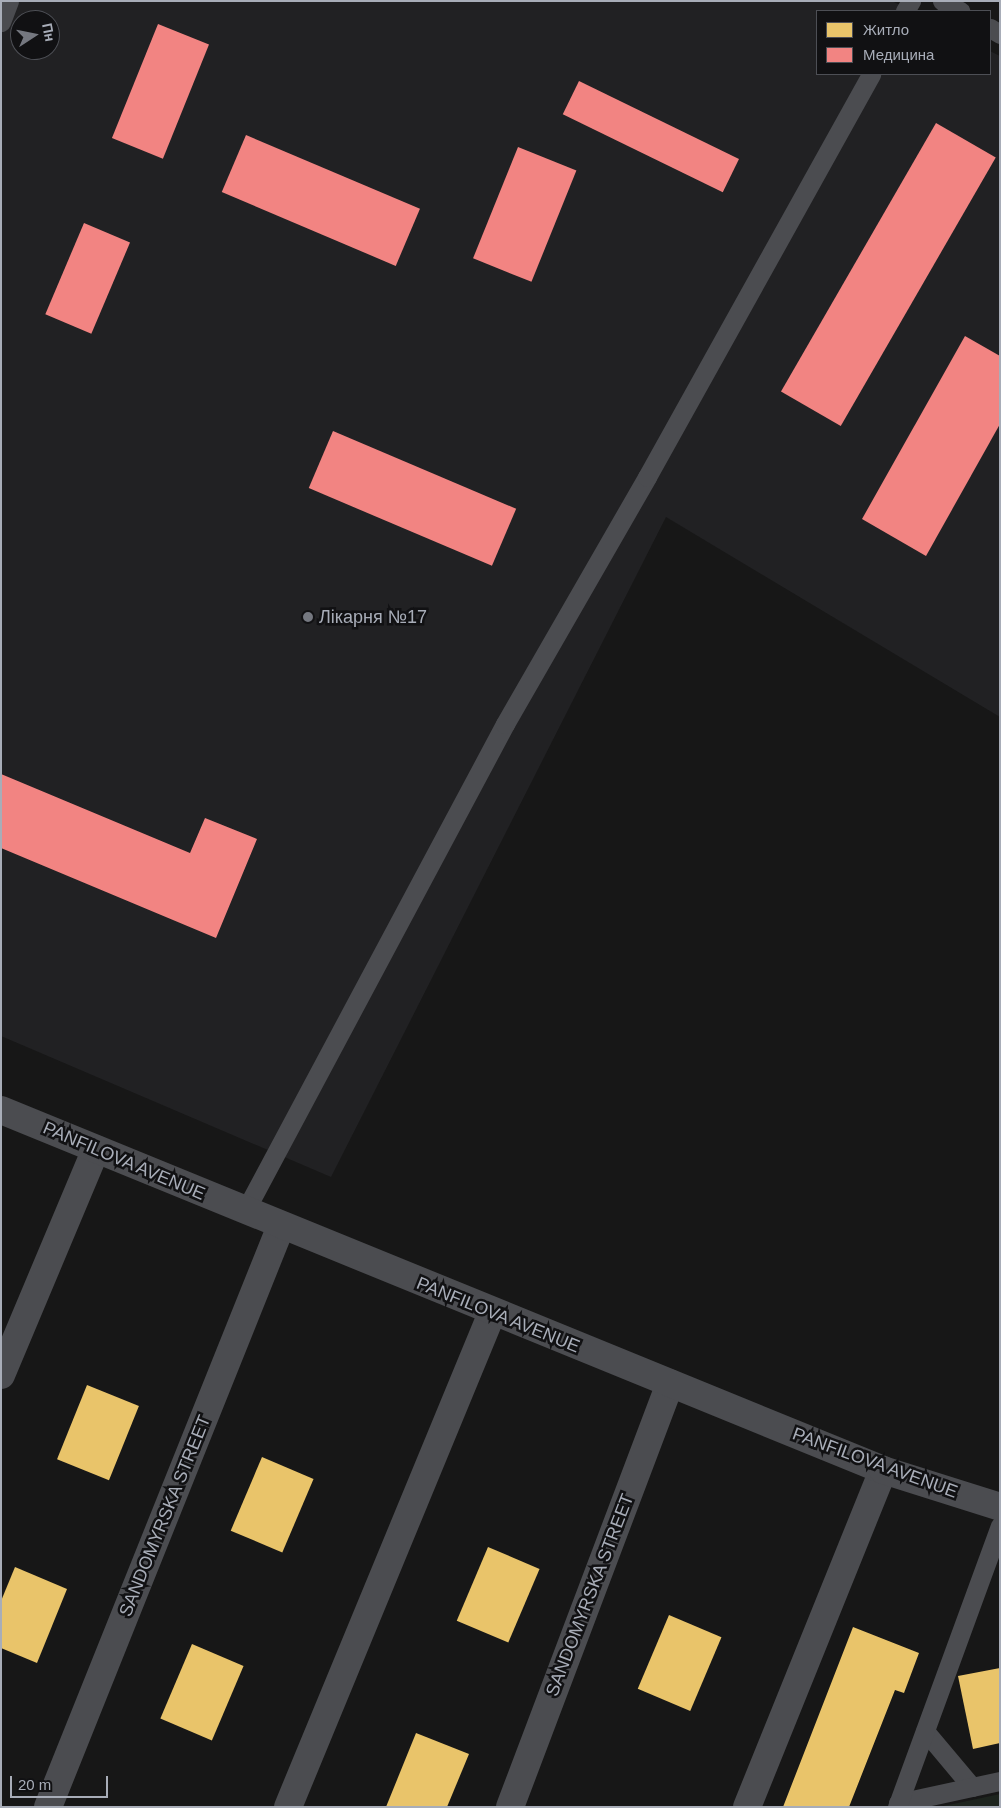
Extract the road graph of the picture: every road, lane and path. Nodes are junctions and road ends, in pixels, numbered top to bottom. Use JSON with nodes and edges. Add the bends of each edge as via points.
{"nodes":[{"id":1,"x":9,"y":1,"type":"edge"},
{"id":2,"x":942,"y":1,"type":"edge"},
{"id":3,"x":958,"y":10,"type":"edge"},
{"id":4,"x":1,"y":22,"type":"edge"},
{"id":5,"x":870,"y":75,"type":"edge"},
{"id":6,"x":1,"y":1110,"type":"edge"},
{"id":7,"x":96,"y":1149,"type":"junction"},
{"id":8,"x":245,"y":1211,"type":"junction"},
{"id":9,"x":281,"y":1226,"type":"junction"},
{"id":10,"x":492,"y":1313,"type":"junction"},
{"id":11,"x":1,"y":1375,"type":"edge"},
{"id":12,"x":670,"y":1383,"type":"junction"},
{"id":13,"x":883,"y":1470,"type":"junction"},
{"id":14,"x":1000,"y":1507,"type":"edge"},
{"id":15,"x":1000,"y":1525,"type":"edge"},
{"id":16,"x":925,"y":1731,"type":"junction"},
{"id":17,"x":1000,"y":1781,"type":"edge"},
{"id":18,"x":972,"y":1787,"type":"junction"},
{"id":19,"x":897,"y":1805,"type":"edge"},
{"id":20,"x":48,"y":1807,"type":"edge"},
{"id":21,"x":288,"y":1807,"type":"edge"},
{"id":22,"x":510,"y":1807,"type":"edge"},
{"id":23,"x":746,"y":1807,"type":"edge"}],
"edges":[{"from":1,"to":4,"type":"lane"},
{"from":2,"to":3,"type":"lane"},
{"from":5,"to":8,"type":"lane","via":[[647,478],[505,724]]},
{"from":6,"to":7,"type":"street","name":"PANFILOVA AVENUE"},
{"from":7,"to":8,"type":"street","name":"PANFILOVA AVENUE"},
{"from":7,"to":11,"type":"street"},
{"from":8,"to":9,"type":"street","name":"PANFILOVA AVENUE"},
{"from":9,"to":10,"type":"street","name":"PANFILOVA AVENUE"},
{"from":9,"to":20,"type":"street","name":"SANDOMYRSKA STREET"},
{"from":10,"to":12,"type":"street","name":"PANFILOVA AVENUE"},
{"from":10,"to":21,"type":"street"},
{"from":12,"to":13,"type":"street","name":"PANFILOVA AVENUE"},
{"from":12,"to":22,"type":"street","name":"SANDOMYRSKA STREET"},
{"from":13,"to":14,"type":"street","name":"PANFILOVA AVENUE"},
{"from":13,"to":23,"type":"street"},
{"from":15,"to":16,"type":"lane"},
{"from":16,"to":18,"type":"lane"},
{"from":16,"to":19,"type":"lane"},
{"from":17,"to":18,"type":"lane"},
{"from":18,"to":19,"type":"lane"}]}
